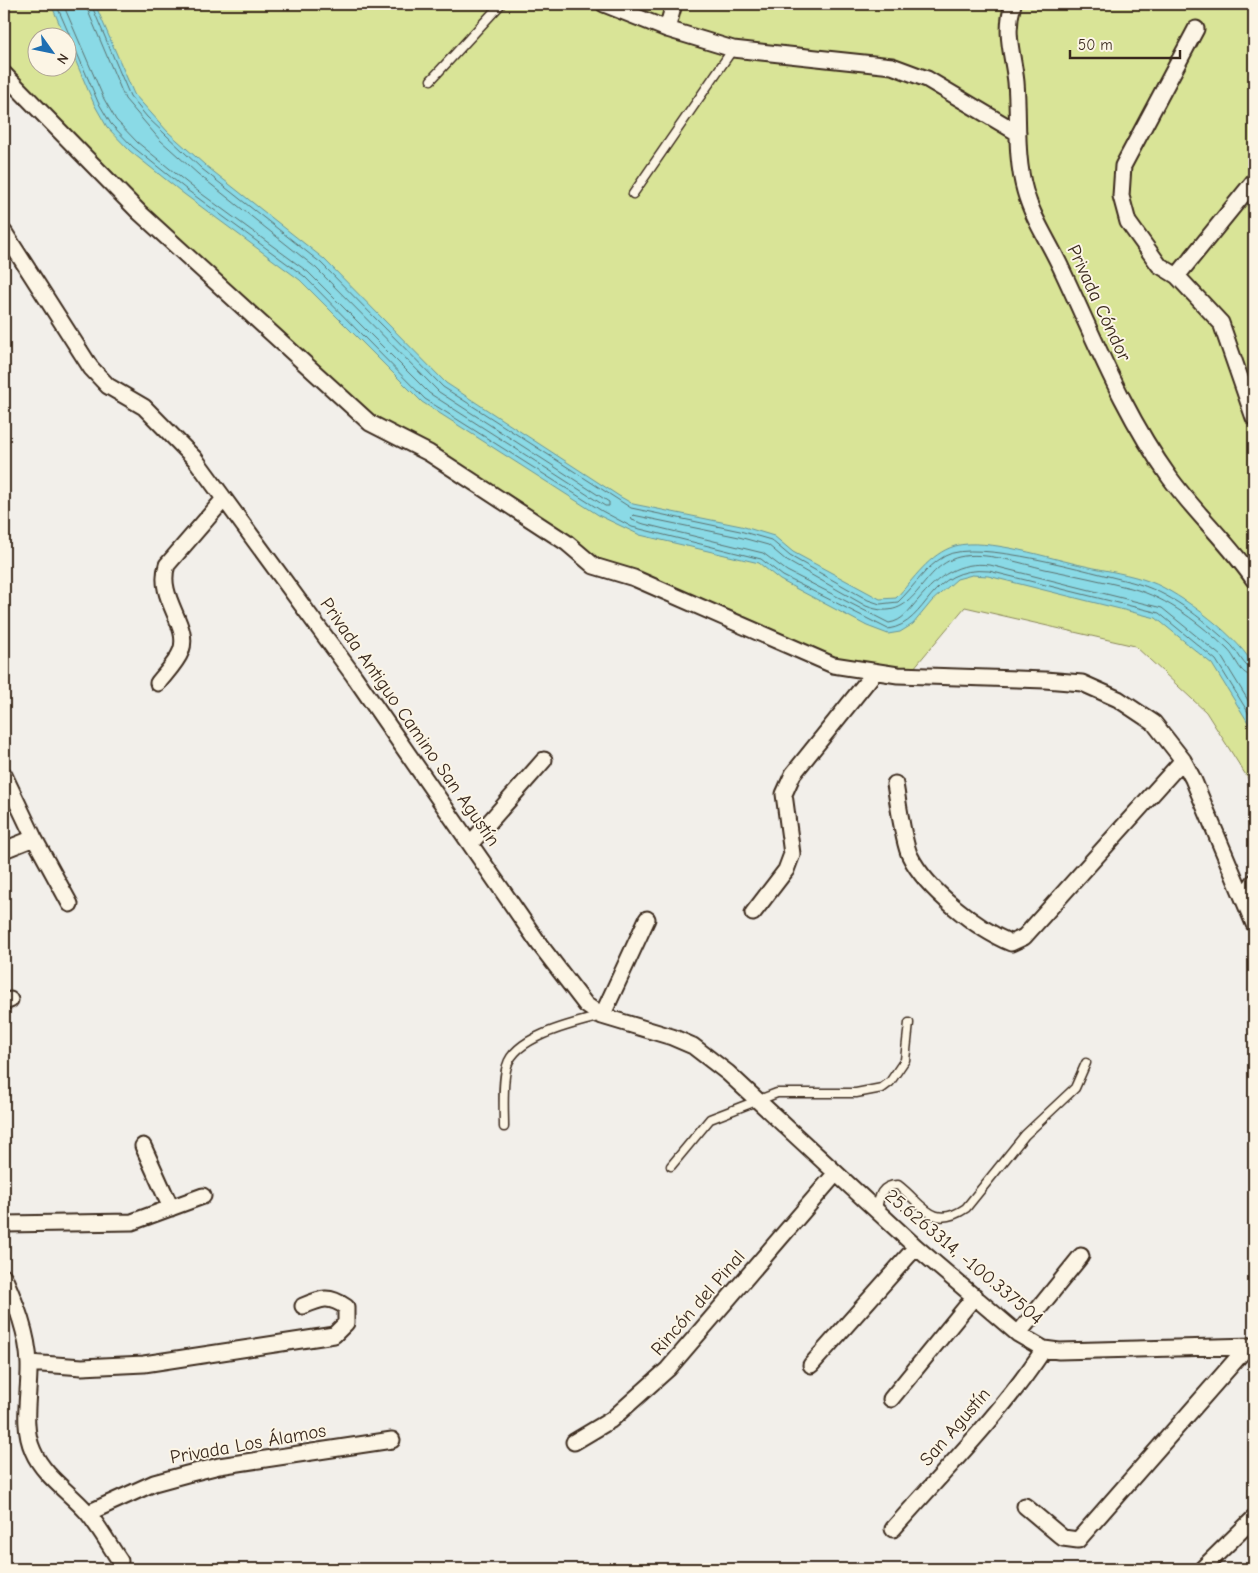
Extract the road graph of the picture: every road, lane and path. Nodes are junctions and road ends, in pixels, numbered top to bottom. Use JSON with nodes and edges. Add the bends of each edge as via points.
{"nodes":[{"id":1,"x":501,"y":4,"type":"edge"},
{"id":2,"x":604,"y":4,"type":"edge"},
{"id":3,"x":674,"y":4,"type":"edge"},
{"id":4,"x":1013,"y":4,"type":"edge"},
{"id":5,"x":1196,"y":28,"type":"dead end"},
{"id":6,"x":667,"y":29,"type":"junction"},
{"id":7,"x":733,"y":49,"type":"junction"},
{"id":8,"x":4,"y":74,"type":"edge"},
{"id":9,"x":431,"y":80,"type":"dead end"},
{"id":10,"x":1018,"y":133,"type":"junction"},
{"id":11,"x":1254,"y":181,"type":"edge"},
{"id":12,"x":633,"y":194,"type":"dead end"},
{"id":13,"x":4,"y":232,"type":"edge"},
{"id":14,"x":1177,"y":276,"type":"junction"},
{"id":15,"x":1253,"y":408,"type":"edge"},
{"id":16,"x":224,"y":499,"type":"junction"},
{"id":17,"x":1254,"y":580,"type":"edge"},
{"id":18,"x":874,"y":673,"type":"junction"},
{"id":19,"x":158,"y":683,"type":"dead end"},
{"id":20,"x":544,"y":760,"type":"dead end"},
{"id":21,"x":1184,"y":760,"type":"junction"},
{"id":22,"x":4,"y":775,"type":"edge"},
{"id":23,"x":895,"y":784,"type":"dead end"},
{"id":24,"x":34,"y":838,"type":"junction"},
{"id":25,"x":471,"y":843,"type":"junction"},
{"id":26,"x":4,"y":850,"type":"edge"},
{"id":27,"x":1254,"y":882,"type":"edge"},
{"id":28,"x":1243,"y":897,"type":"junction"},
{"id":29,"x":70,"y":904,"type":"dead end"},
{"id":30,"x":753,"y":913,"type":"dead end"},
{"id":31,"x":647,"y":919,"type":"dead end"},
{"id":32,"x":1254,"y":924,"type":"edge"},
{"id":33,"x":602,"y":1016,"type":"junction"},
{"id":34,"x":909,"y":1022,"type":"dead end"},
{"id":35,"x":1086,"y":1063,"type":"dead end"},
{"id":36,"x":759,"y":1101,"type":"junction"},
{"id":37,"x":504,"y":1127,"type":"dead end"},
{"id":38,"x":143,"y":1146,"type":"dead end"},
{"id":39,"x":671,"y":1166,"type":"dead end"},
{"id":40,"x":836,"y":1173,"type":"junction"},
{"id":41,"x":203,"y":1196,"type":"dead end"},
{"id":42,"x":171,"y":1208,"type":"junction"},
{"id":43,"x":877,"y":1210,"type":"junction"},
{"id":44,"x":4,"y":1224,"type":"edge"},
{"id":45,"x":916,"y":1247,"type":"junction"},
{"id":46,"x":1081,"y":1256,"type":"dead end"},
{"id":47,"x":4,"y":1277,"type":"edge"},
{"id":48,"x":975,"y":1296,"type":"junction"},
{"id":49,"x":303,"y":1306,"type":"dead end"},
{"id":50,"x":1018,"y":1334,"type":"junction"},
{"id":51,"x":1251,"y":1346,"type":"edge"},
{"id":52,"x":1044,"y":1348,"type":"junction"},
{"id":53,"x":29,"y":1363,"type":"junction"},
{"id":54,"x":811,"y":1365,"type":"dead end"},
{"id":55,"x":891,"y":1399,"type":"dead end"},
{"id":56,"x":392,"y":1440,"type":"dead end"},
{"id":57,"x":574,"y":1442,"type":"dead end"},
{"id":58,"x":1025,"y":1506,"type":"dead end"},
{"id":59,"x":88,"y":1513,"type":"junction"},
{"id":60,"x":1254,"y":1518,"type":"edge"},
{"id":61,"x":893,"y":1529,"type":"dead end"},
{"id":62,"x":120,"y":1561,"type":"dead end"},
{"id":63,"x":1202,"y":1569,"type":"edge"}],
"edges":[{"from":1,"to":9,"type":"lane"},
{"from":2,"to":6,"type":"street"},
{"from":3,"to":6,"type":"street"},
{"from":4,"to":10,"type":"street","name":"Privada Cóndor","via":[[1008,44],[1016,81]]},
{"from":5,"to":14,"type":"street","via":[[1123,166],[1121,196],[1128,222],[1159,266]]},
{"from":6,"to":7,"type":"street"},
{"from":7,"to":10,"type":"street","via":[[892,66],[927,79]]},
{"from":7,"to":12,"type":"lane"},
{"from":8,"to":18,"type":"street","via":[[139,212],[370,423],[429,453],[568,543],[594,566],[634,578],[834,665]]},
{"from":10,"to":17,"type":"street","name":"Privada Cóndor","via":[[1024,190],[1033,217],[1056,256],[1139,432],[1170,479],[1241,560]]},
{"from":11,"to":14,"type":"street"},
{"from":13,"to":16,"type":"street","name":"Privada Antiguo Camino San Agustín","via":[[91,368],[108,386],[144,407],[164,425],[195,459]]},
{"from":14,"to":15,"type":"street","via":[[1221,323]]},
{"from":16,"to":19,"type":"street","via":[[167,565],[163,575],[164,587],[183,641],[181,652]]},
{"from":16,"to":25,"type":"street","name":"Privada Antiguo Camino San Agustín"},
{"from":18,"to":21,"type":"street","via":[[1082,684],[1118,699],[1154,722]]},
{"from":18,"to":30,"type":"street","via":[[793,774],[784,794],[792,854],[786,870]]},
{"from":20,"to":25,"type":"street"},
{"from":21,"to":23,"type":"street","via":[[1024,938],[1011,943],[950,904],[927,881],[909,855]]},
{"from":21,"to":28,"type":"street"},
{"from":22,"to":24,"type":"street"},
{"from":24,"to":26,"type":"street"},
{"from":24,"to":29,"type":"street"},
{"from":25,"to":33,"type":"street","name":"Privada Antiguo Camino San Agustín","via":[[540,945],[586,1005]]},
{"from":27,"to":28,"type":"street"},
{"from":28,"to":32,"type":"street"},
{"from":31,"to":33,"type":"street"},
{"from":33,"to":36,"type":"street","name":"Privada Antiguo Camino San Agustín","via":[[693,1046]]},
{"from":33,"to":37,"type":"lane","via":[[570,1024],[523,1044],[512,1054],[506,1066]]},
{"from":34,"to":36,"type":"lane","via":[[905,1060],[882,1088],[856,1093],[777,1092]]},
{"from":35,"to":43,"type":"lane","via":[[1075,1088],[1025,1135],[966,1208],[955,1216],[942,1218],[924,1211],[898,1185],[883,1189]]},
{"from":36,"to":39,"type":"lane","via":[[710,1119]]},
{"from":36,"to":40,"type":"street","name":"Privada Antiguo Camino San Agustín"},
{"from":38,"to":42,"type":"street"},
{"from":40,"to":43,"type":"street","name":"25.6263314, -100.337504"},
{"from":40,"to":57,"type":"street","name":"Rincón del Pinal","via":[[668,1368],[611,1420]]},
{"from":41,"to":42,"type":"street"},
{"from":42,"to":44,"type":"street","via":[[132,1222]]},
{"from":43,"to":45,"type":"street","name":"25.6263314, -100.337504"},
{"from":45,"to":48,"type":"street","name":"25.6263314, -100.337504"},
{"from":45,"to":54,"type":"street"},
{"from":46,"to":50,"type":"street"},
{"from":47,"to":53,"type":"street","via":[[23,1329]]},
{"from":48,"to":50,"type":"street","name":"25.6263314, -100.337504"},
{"from":48,"to":55,"type":"street"},
{"from":49,"to":53,"type":"street","via":[[319,1299],[334,1299],[346,1307],[346,1324],[334,1335],[144,1364],[82,1367]]},
{"from":50,"to":52,"type":"street","name":"25.6263314, -100.337504"},
{"from":51,"to":52,"type":"street","name":"25.6263314, -100.337504","via":[[1059,1351]]},
{"from":51,"to":58,"type":"street","via":[[1078,1540],[1063,1538]]},
{"from":52,"to":61,"type":"street","name":"San Agustín","via":[[1030,1371]]},
{"from":53,"to":59,"type":"street","via":[[27,1422],[32,1450],[40,1463]]},
{"from":56,"to":59,"type":"street","name":"Privada Los Álamos","via":[[219,1466],[154,1483]]},
{"from":59,"to":62,"type":"street"},
{"from":60,"to":63,"type":"street"}]}
